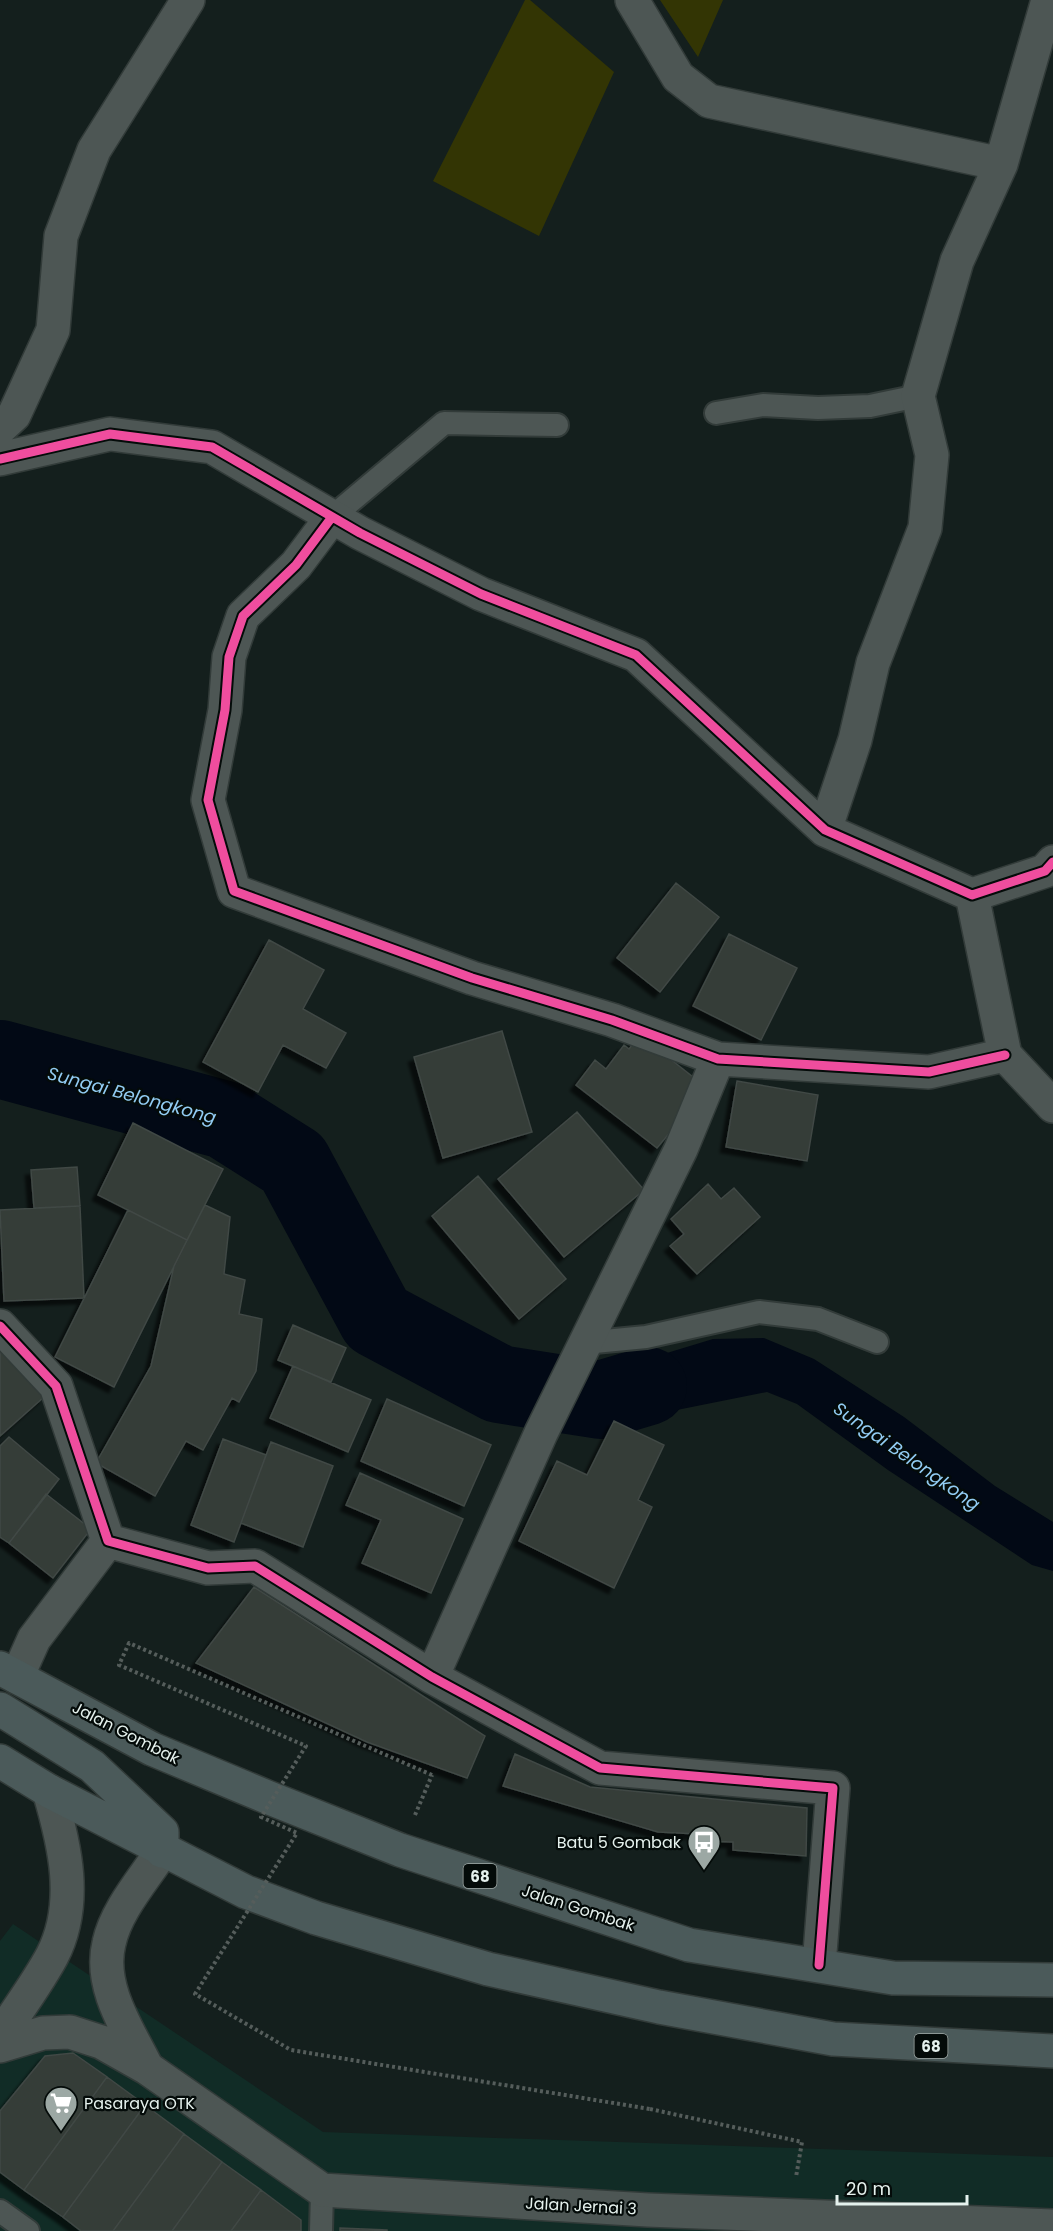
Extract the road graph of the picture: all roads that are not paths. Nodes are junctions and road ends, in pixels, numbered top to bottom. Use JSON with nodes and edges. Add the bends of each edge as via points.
{"nodes":[{"id":1,"x":188,"y":0,"type":"edge"},
{"id":2,"x":632,"y":0,"type":"edge"},
{"id":3,"x":1048,"y":0,"type":"edge"},
{"id":4,"x":1001,"y":164,"type":"junction"},
{"id":5,"x":918,"y":396,"type":"junction"},
{"id":6,"x":716,"y":413,"type":"dead end"},
{"id":7,"x":557,"y":425,"type":"dead end"},
{"id":8,"x":0,"y":428,"type":"edge"},
{"id":9,"x":0,"y":459,"type":"edge"},
{"id":10,"x":332,"y":517,"type":"junction"},
{"id":11,"x":825,"y":830,"type":"junction"},
{"id":12,"x":1053,"y":862,"type":"edge"},
{"id":13,"x":972,"y":895,"type":"junction"},
{"id":14,"x":1005,"y":1055,"type":"junction"},
{"id":15,"x":718,"y":1059,"type":"junction"},
{"id":16,"x":1053,"y":1106,"type":"edge"},
{"id":17,"x":0,"y":1326,"type":"edge"},
{"id":18,"x":584,"y":1342,"type":"junction"},
{"id":19,"x":877,"y":1342,"type":"dead end"},
{"id":20,"x":108,"y":1541,"type":"junction"},
{"id":21,"x":9,"y":1673,"type":"edge"},
{"id":22,"x":432,"y":1677,"type":"junction"},
{"id":23,"x":0,"y":1709,"type":"edge"},
{"id":24,"x":2,"y":1766,"type":"edge"},
{"id":25,"x":49,"y":1791,"type":"junction"},
{"id":26,"x":162,"y":1851,"type":"junction"},
{"id":27,"x":819,"y":1965,"type":"junction"},
{"id":28,"x":1053,"y":1980,"type":"edge"},
{"id":29,"x":0,"y":2037,"type":"edge"},
{"id":30,"x":0,"y":2046,"type":"edge"},
{"id":31,"x":1053,"y":2051,"type":"edge"},
{"id":32,"x":147,"y":2068,"type":"junction"},
{"id":33,"x":322,"y":2190,"type":"junction"},
{"id":34,"x":0,"y":2211,"type":"edge"},
{"id":35,"x":789,"y":2224,"type":"edge"},
{"id":36,"x":1053,"y":2226,"type":"edge"},
{"id":37,"x":28,"y":2231,"type":"edge"},
{"id":38,"x":321,"y":2231,"type":"edge"}],
"edges":[{"from":1,"to":8,"type":"street","via":[[94,150],[61,236],[53,330],[14,415]]},
{"from":2,"to":4,"type":"street","via":[[678,77],[709,101]]},
{"from":3,"to":4,"type":"street"},
{"from":4,"to":5,"type":"street","via":[[957,261]]},
{"from":5,"to":6,"type":"lane","via":[[870,406],[763,405]]},
{"from":5,"to":11,"type":"street","via":[[932,455],[925,528],[873,663],[855,741]]},
{"from":7,"to":10,"type":"lane","via":[[444,423]]},
{"from":9,"to":10,"type":"street","via":[[110,434],[212,447]]},
{"from":10,"to":11,"type":"street","via":[[481,594],[636,655]]},
{"from":10,"to":15,"type":"street","via":[[296,565],[243,616],[230,657],[225,710],[208,800],[234,891],[472,978],[612,1020]]},
{"from":11,"to":13,"type":"street"},
{"from":12,"to":13,"type":"street","via":[[1045,871]]},
{"from":13,"to":14,"type":"street"},
{"from":14,"to":15,"type":"street","via":[[929,1072]]},
{"from":14,"to":16,"type":"street"},
{"from":15,"to":18,"type":"street","via":[[681,1149]]},
{"from":17,"to":20,"type":"street","via":[[56,1386]]},
{"from":18,"to":19,"type":"lane","via":[[646,1337],[759,1312],[818,1319]]},
{"from":18,"to":22,"type":"street"},
{"from":20,"to":21,"type":"street"},
{"from":20,"to":22,"type":"street","via":[[208,1568],[255,1566]]},
{"from":21,"to":27,"type":"main road","name":"Jalan Gombak","number":"68","via":[[152,1749],[400,1850],[689,1945]]},
{"from":22,"to":27,"type":"street","via":[[600,1768],[833,1788]]},
{"from":23,"to":26,"type":"main road","via":[[107,1779],[162,1832]]},
{"from":24,"to":25,"type":"main road","number":"68"},
{"from":25,"to":26,"type":"main road","number":"68"},
{"from":25,"to":29,"type":"street","via":[[62,1834],[68,1881],[64,1924],[52,1955]]},
{"from":26,"to":31,"type":"main road","number":"68","via":[[246,1892],[316,1918],[488,1969],[659,2007],[833,2039]]},
{"from":26,"to":32,"type":"street","via":[[122,1913],[108,1943],[107,1975],[115,2004]]},
{"from":27,"to":28,"type":"main road","name":"Jalan Gombak","number":"68","via":[[893,1978]]},
{"from":30,"to":32,"type":"street","via":[[43,2033],[70,2032],[101,2042]]},
{"from":32,"to":33,"type":"street"},
{"from":33,"to":35,"type":"street","name":"Jalan Jernai 3"},
{"from":33,"to":38,"type":"lane"},
{"from":34,"to":37,"type":"lane"},
{"from":35,"to":36,"type":"street","name":"Jalan Jernai 3"}]}
